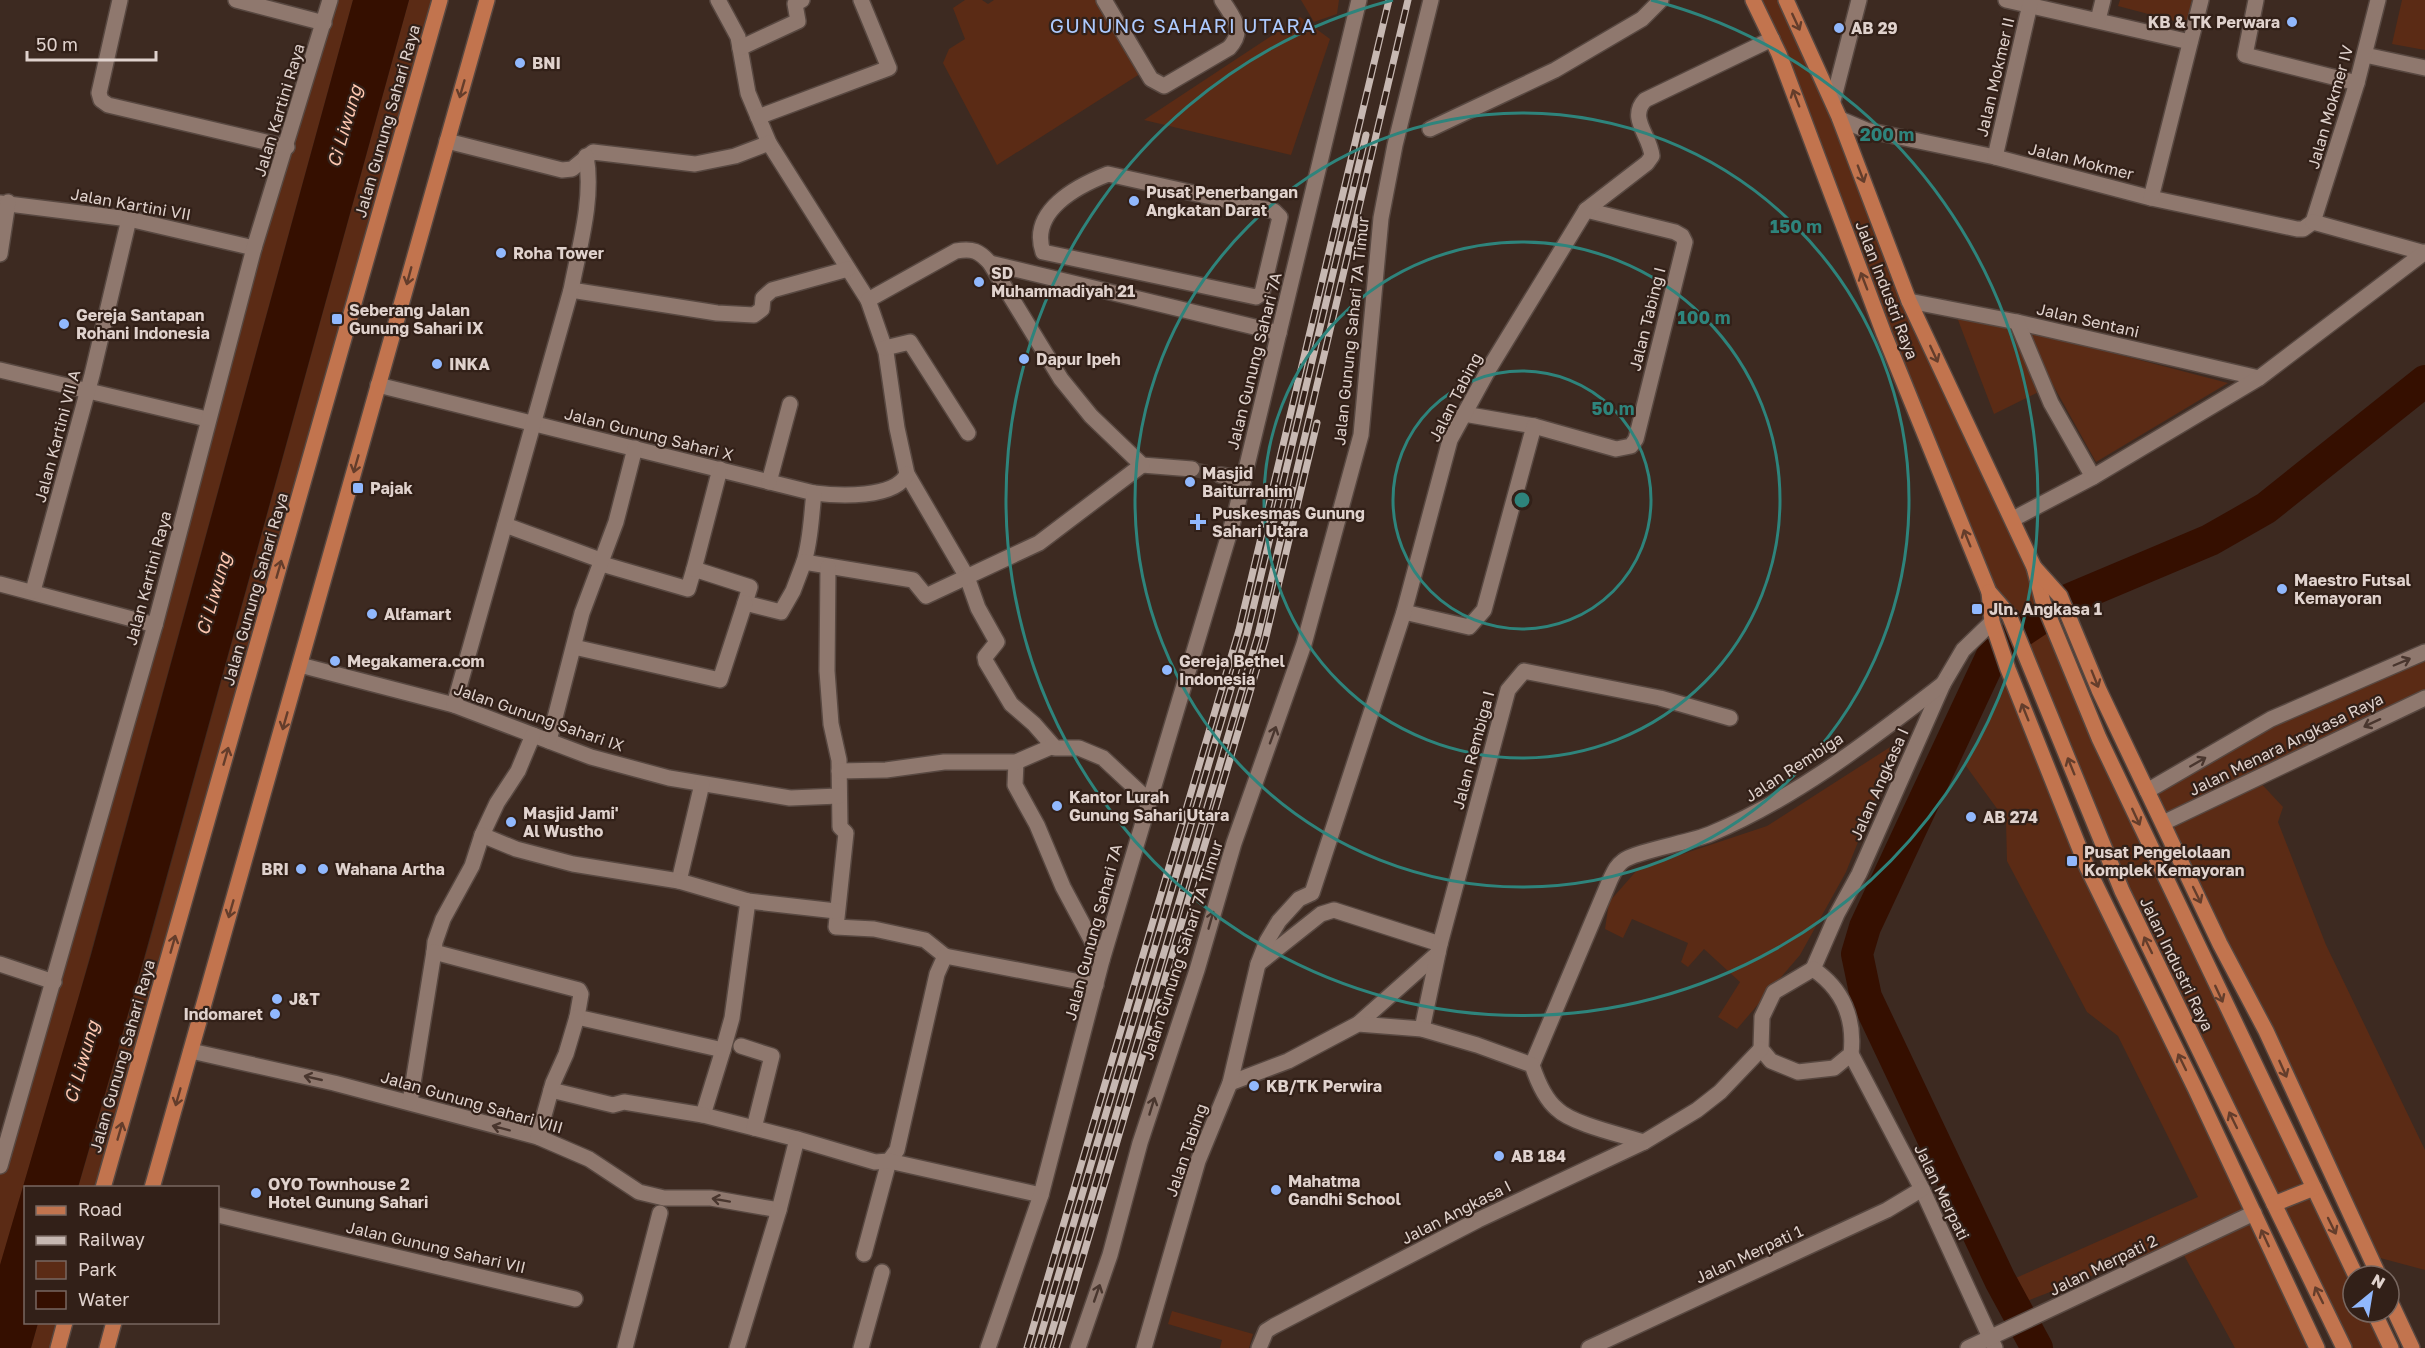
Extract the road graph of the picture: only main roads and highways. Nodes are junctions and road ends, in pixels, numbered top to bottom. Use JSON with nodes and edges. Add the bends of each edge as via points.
{"nodes":[{"id":1,"x":440,"y":0,"type":"edge"},
{"id":2,"x":487,"y":0,"type":"edge"},
{"id":3,"x":1754,"y":0,"type":"edge"},
{"id":4,"x":1786,"y":0,"type":"edge"},
{"id":5,"x":2034,"y":567,"type":"junction"},
{"id":6,"x":1989,"y":592,"type":"junction"},
{"id":7,"x":2086,"y":867,"type":"junction"},
{"id":8,"x":2122,"y":891,"type":"junction"},
{"id":9,"x":2220,"y":944,"type":"junction"},
{"id":10,"x":2200,"y":955,"type":"junction"},
{"id":11,"x":105,"y":1186,"type":"edge"},
{"id":12,"x":153,"y":1186,"type":"edge"},
{"id":13,"x":2314,"y":1188,"type":"junction"},
{"id":14,"x":2274,"y":1204,"type":"junction"},
{"id":15,"x":2350,"y":1264,"type":"edge"},
{"id":16,"x":2373,"y":1264,"type":"edge"},
{"id":17,"x":65,"y":1324,"type":"edge"},
{"id":18,"x":114,"y":1324,"type":"edge"},
{"id":19,"x":2380,"y":1324,"type":"edge"},
{"id":20,"x":2401,"y":1324,"type":"edge"},
{"id":21,"x":58,"y":1348,"type":"edge"},
{"id":22,"x":107,"y":1348,"type":"edge"},
{"id":23,"x":2317,"y":1348,"type":"edge"},
{"id":24,"x":2344,"y":1348,"type":"edge"},
{"id":25,"x":2391,"y":1348,"type":"edge"},
{"id":26,"x":2412,"y":1348,"type":"edge"}],
"edges":[{"from":11,"to":1,"type":"main road","name":"Jalan Gunung Sahari Raya","one_way":true},
{"from":2,"to":12,"type":"main road","one_way":true},
{"from":6,"to":3,"type":"main road","name":"Jalan Industri Raya","one_way":true},
{"from":4,"to":5,"type":"main road","name":"Jalan Industri Raya","one_way":true,"via":[[1833,101],[1909,301]]},
{"from":5,"to":9,"type":"main road","name":"Jalan Industri Raya","one_way":true,"via":[[2060,596],[2099,690]]},
{"from":5,"to":10,"type":"main road","name":"Jalan Industri Raya","one_way":true,"via":[[2043,602],[2099,738]]},
{"from":7,"to":6,"type":"main road","name":"Jalan Industri Raya","one_way":true,"via":[[2008,669],[1994,629]]},
{"from":8,"to":6,"type":"main road","name":"Jalan Industri Raya","one_way":true,"via":[[2014,627]]},
{"from":7,"to":8,"type":"main road"},
{"from":23,"to":7,"type":"main road","name":"Jalan Industri Raya","one_way":true},
{"from":14,"to":8,"type":"main road","name":"Jalan Industri Raya","one_way":true},
{"from":9,"to":10,"type":"main road"},
{"from":9,"to":16,"type":"main road","name":"Jalan Industri Raya","one_way":true,"via":[[2266,1031]]},
{"from":10,"to":13,"type":"main road","name":"Jalan Industri Raya","one_way":true},
{"from":13,"to":14,"type":"main road"},
{"from":13,"to":15,"type":"main road","name":"Jalan Industri Raya","one_way":true},
{"from":24,"to":14,"type":"main road","name":"Jalan Industri Raya","one_way":true},
{"from":17,"to":21,"type":"main road"},
{"from":18,"to":22,"type":"main road"},
{"from":19,"to":25,"type":"main road"},
{"from":20,"to":26,"type":"main road"}]}
